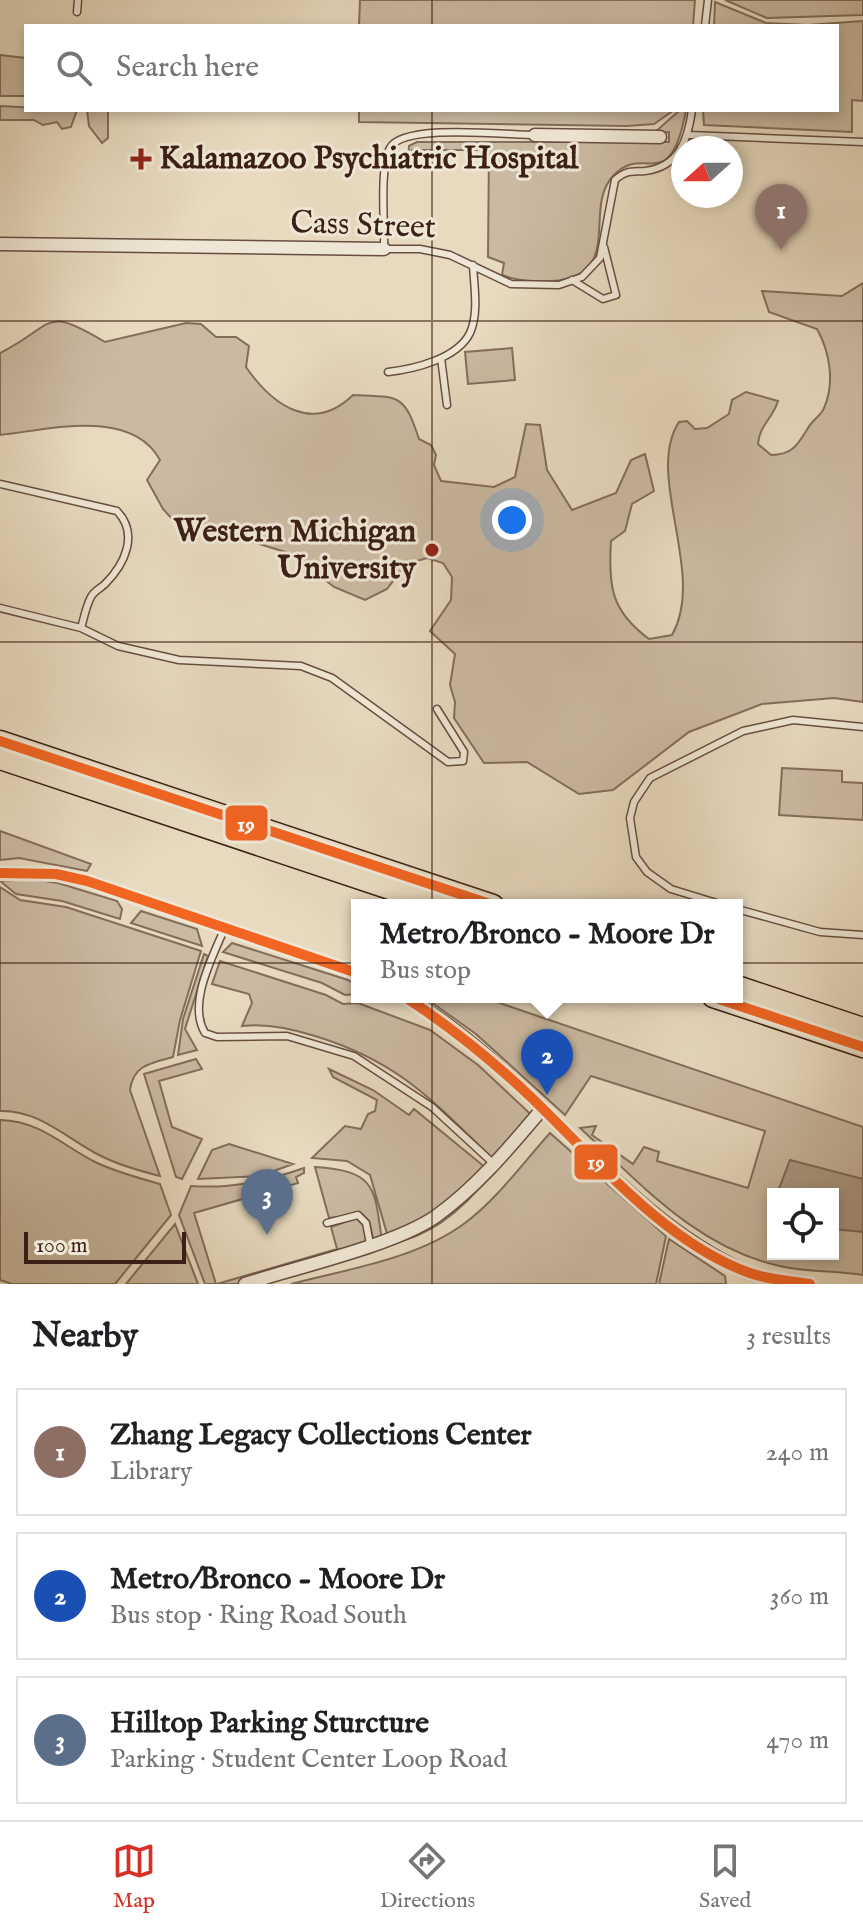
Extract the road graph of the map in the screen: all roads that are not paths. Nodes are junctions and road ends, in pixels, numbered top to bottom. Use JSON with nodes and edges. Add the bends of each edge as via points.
{"nodes":[{"id":1,"x":78,"y":0,"type":"edge"},
{"id":2,"x":708,"y":0,"type":"edge"},
{"id":3,"x":77,"y":12,"type":"dead end"},
{"id":4,"x":705,"y":24,"type":"edge"},
{"id":5,"x":692,"y":112,"type":"edge"},
{"id":6,"x":535,"y":135,"type":"joint"},
{"id":7,"x":689,"y":135,"type":"junction"},
{"id":8,"x":660,"y":137,"type":"dead end"},
{"id":9,"x":863,"y":142,"type":"edge"},
{"id":10,"x":0,"y":244,"type":"edge"},
{"id":11,"x":604,"y":245,"type":"junction"},
{"id":12,"x":384,"y":249,"type":"junction"},
{"id":13,"x":473,"y":265,"type":"junction"},
{"id":14,"x":572,"y":280,"type":"junction"},
{"id":15,"x":441,"y":358,"type":"junction"},
{"id":16,"x":388,"y":372,"type":"dead end"},
{"id":17,"x":447,"y":405,"type":"dead end"},
{"id":18,"x":0,"y":484,"type":"edge"},
{"id":19,"x":0,"y":608,"type":"edge"},
{"id":20,"x":81,"y":628,"type":"junction"},
{"id":21,"x":437,"y":709,"type":"dead end"},
{"id":22,"x":863,"y":727,"type":"edge"},
{"id":23,"x":0,"y":741,"type":"edge"},
{"id":24,"x":0,"y":759,"type":"edge"},
{"id":25,"x":0,"y":873,"type":"edge"},
{"id":26,"x":420,"y":899,"type":"edge"},
{"id":27,"x":475,"y":899,"type":"edge"},
{"id":28,"x":704,"y":899,"type":"edge"},
{"id":29,"x":743,"y":911,"type":"edge"},
{"id":30,"x":225,"y":927,"type":"junction"},
{"id":31,"x":863,"y":935,"type":"edge"},
{"id":32,"x":351,"y":971,"type":"edge"},
{"id":33,"x":743,"y":988,"type":"edge"},
{"id":34,"x":413,"y":1003,"type":"edge"},
{"id":35,"x":731,"y":1003,"type":"edge"},
{"id":36,"x":863,"y":1028,"type":"edge"},
{"id":37,"x":863,"y":1047,"type":"edge"},
{"id":38,"x":543,"y":1108,"type":"junction"},
{"id":39,"x":494,"y":1164,"type":"junction"},
{"id":40,"x":327,"y":1223,"type":"dead end"},
{"id":41,"x":370,"y":1244,"type":"junction"},
{"id":42,"x":779,"y":1279,"type":"junction"},
{"id":43,"x":245,"y":1284,"type":"edge"},
{"id":44,"x":765,"y":1284,"type":"edge"},
{"id":45,"x":810,"y":1284,"type":"edge"}],
"edges":[{"from":1,"to":3,"type":"lane"},
{"from":2,"to":4,"type":"lane"},
{"from":5,"to":7,"type":"lane"},
{"from":6,"to":8,"type":"street"},
{"from":6,"to":12,"type":"lane","via":[[430,132],[394,142],[387,158]]},
{"from":7,"to":9,"type":"lane"},
{"from":7,"to":11,"type":"lane","via":[[671,161],[656,169],[625,171],[615,180]]},
{"from":10,"to":12,"type":"street","name":"Cass Street"},
{"from":11,"to":14,"type":"lane","via":[[592,269]]},
{"from":11,"to":14,"type":"lane","via":[[616,295],[603,299]]},
{"from":12,"to":13,"type":"lane","name":"Cass Street","via":[[420,249]]},
{"from":13,"to":14,"type":"lane","name":"Cass Street","via":[[511,284],[559,285]]},
{"from":13,"to":15,"type":"lane","via":[[470,334]]},
{"from":15,"to":16,"type":"lane"},
{"from":15,"to":17,"type":"lane"},
{"from":18,"to":20,"type":"lane","via":[[117,511],[124,519],[129,535],[126,554],[91,597]]},
{"from":19,"to":20,"type":"lane"},
{"from":20,"to":21,"type":"lane","via":[[118,646],[179,660],[301,666],[332,678],[448,762],[463,761],[464,752]]},
{"from":22,"to":28,"type":"lane","via":[[793,720],[753,728],[720,739],[650,778],[630,818],[636,857],[671,889]]},
{"from":23,"to":27,"type":"main road"},
{"from":24,"to":26,"type":"main road"},
{"from":25,"to":30,"type":"street","via":[[56,874],[87,881]]},
{"from":29,"to":31,"type":"lane","via":[[820,932]]},
{"from":30,"to":32,"type":"street"},
{"from":30,"to":39,"type":"lane","via":[[199,1003],[198,1021],[205,1033],[287,1036],[354,1056],[432,1107]]},
{"from":33,"to":36,"type":"main road"},
{"from":34,"to":38,"type":"street","via":[[493,1060]]},
{"from":35,"to":37,"type":"main road"},
{"from":38,"to":39,"type":"street"},
{"from":38,"to":42,"type":"street","via":[[687,1238],[748,1273]]},
{"from":39,"to":41,"type":"street","via":[[434,1218]]},
{"from":40,"to":41,"type":"lane","via":[[358,1215],[366,1223]]},
{"from":41,"to":43,"type":"street"},
{"from":42,"to":44,"type":"street"},
{"from":42,"to":45,"type":"street"}]}
